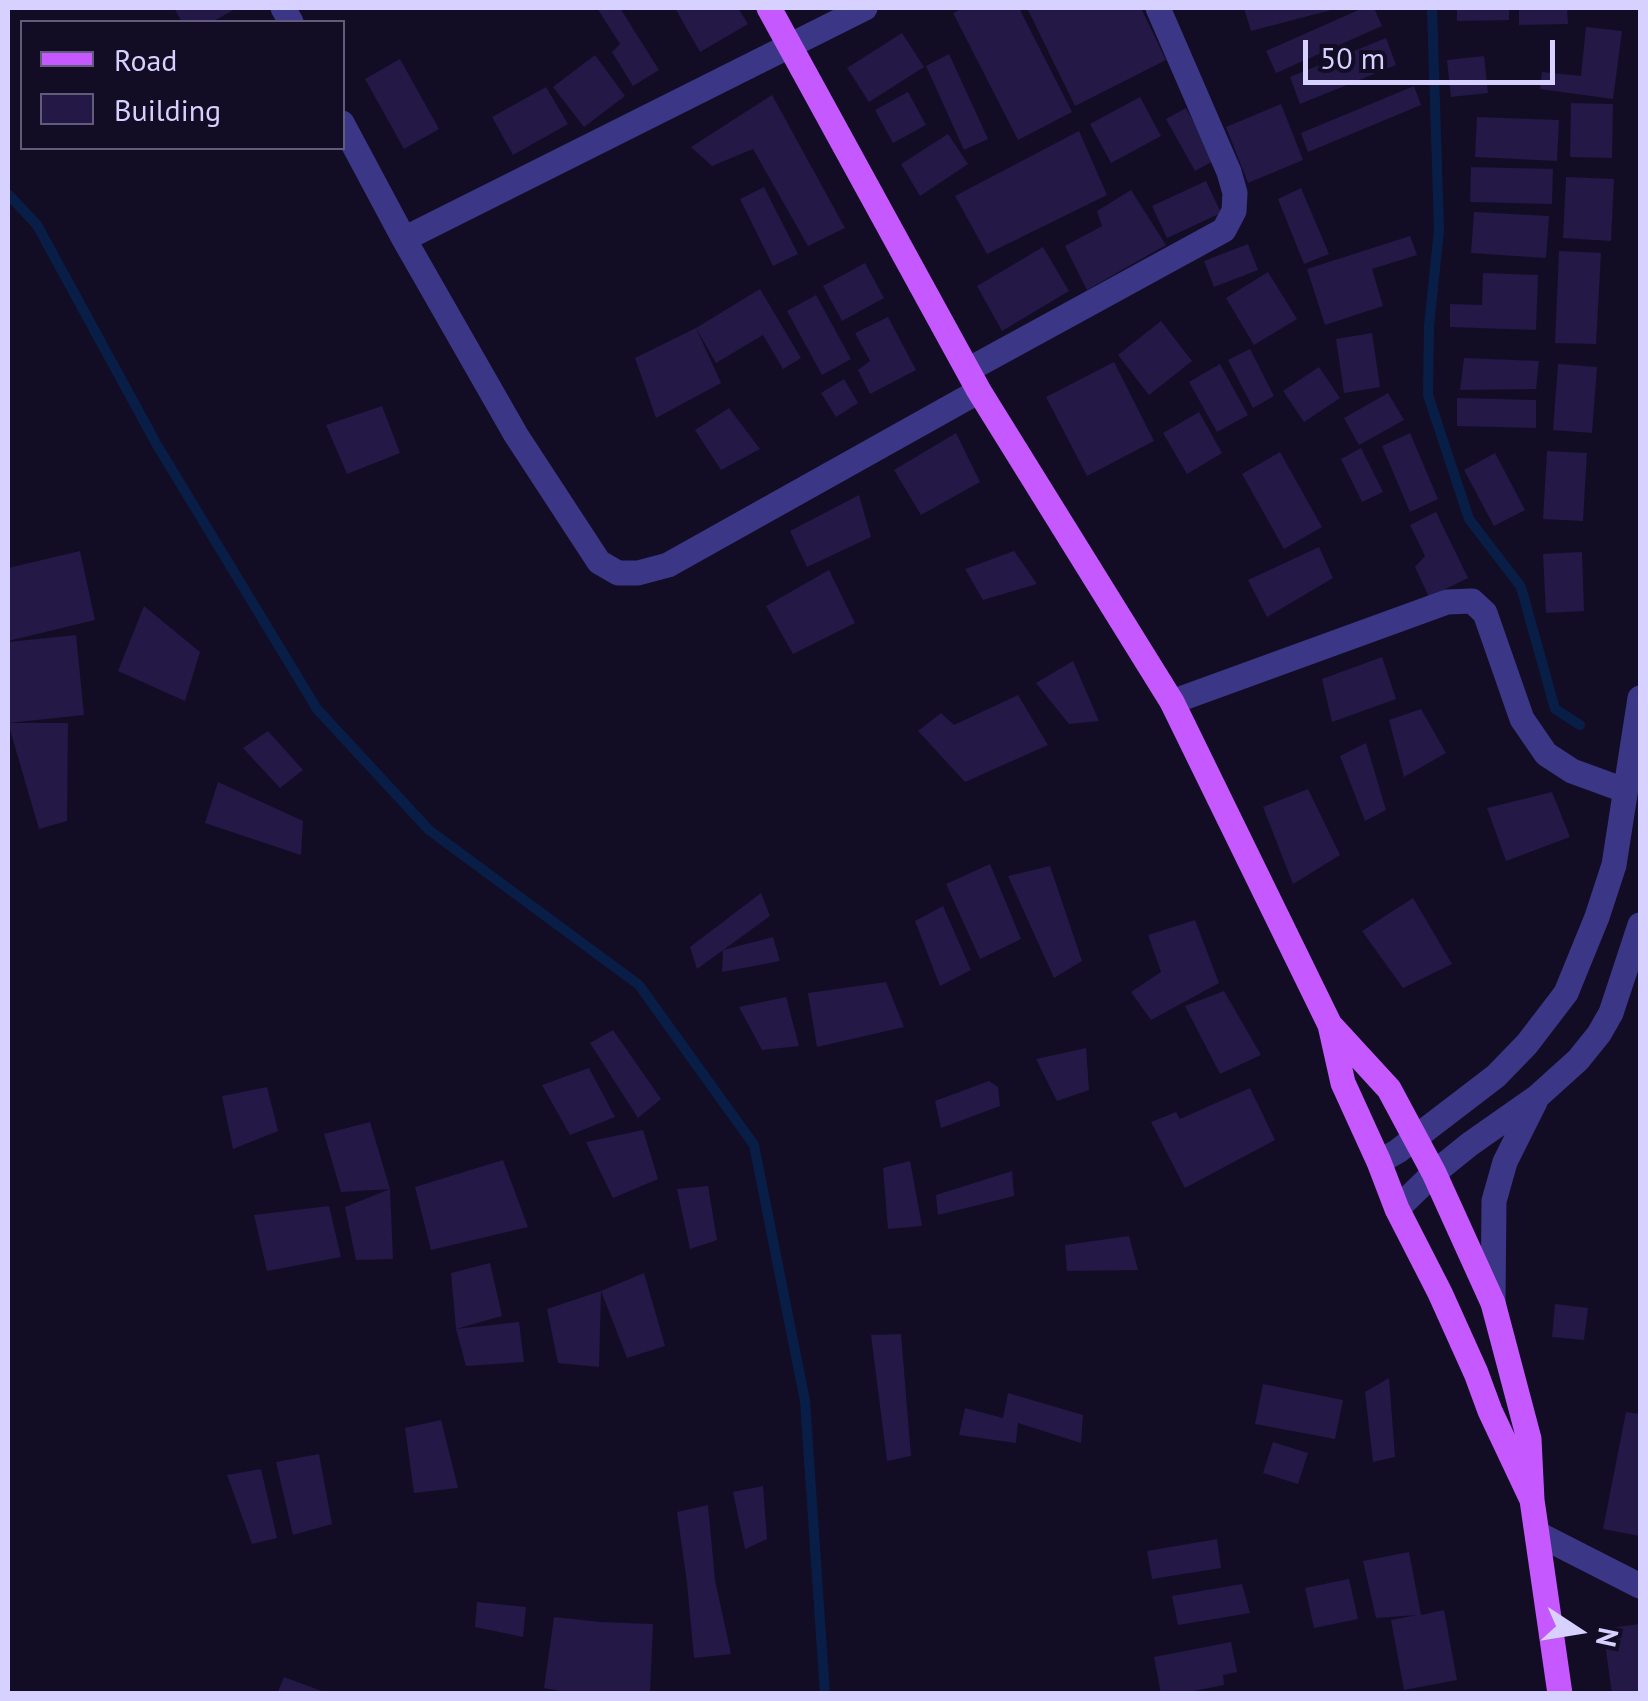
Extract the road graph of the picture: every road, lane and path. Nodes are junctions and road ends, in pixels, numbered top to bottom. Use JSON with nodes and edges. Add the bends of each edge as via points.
{"nodes":[{"id":1,"x":769,"y":8,"type":"edge"},
{"id":2,"x":864,"y":8,"type":"edge"},
{"id":3,"x":1158,"y":8,"type":"edge"},
{"id":4,"x":791,"y":46,"type":"junction"},
{"id":5,"x":345,"y":129,"type":"edge"},
{"id":6,"x":404,"y":239,"type":"junction"},
{"id":7,"x":974,"y":380,"type":"junction"},
{"id":8,"x":1640,"y":698,"type":"edge"},
{"id":9,"x":1172,"y":702,"type":"junction"},
{"id":10,"x":1624,"y":790,"type":"junction"},
{"id":11,"x":1640,"y":926,"type":"edge"},
{"id":12,"x":1330,"y":1024,"type":"junction"},
{"id":13,"x":1537,"y":1098,"type":"junction"},
{"id":14,"x":1414,"y":1138,"type":"junction"},
{"id":15,"x":1379,"y":1162,"type":"junction"},
{"id":16,"x":1434,"y":1173,"type":"junction"},
{"id":17,"x":1397,"y":1209,"type":"junction"},
{"id":18,"x":1493,"y":1304,"type":"junction"},
{"id":19,"x":1532,"y":1500,"type":"junction"},
{"id":20,"x":1538,"y":1534,"type":"junction"},
{"id":21,"x":1640,"y":1586,"type":"edge"},
{"id":22,"x":1560,"y":1694,"type":"edge"}],
"edges":[{"from":1,"to":4,"type":"main road"},
{"from":2,"to":4,"type":"street"},
{"from":3,"to":7,"type":"street","via":[[1232,183],[1234,211],[1224,230]]},
{"from":4,"to":6,"type":"street"},
{"from":4,"to":7,"type":"main road"},
{"from":5,"to":6,"type":"street"},
{"from":6,"to":7,"type":"street","via":[[526,451],[599,562],[618,573],[668,565]]},
{"from":7,"to":9,"type":"main road"},
{"from":8,"to":10,"type":"street"},
{"from":9,"to":10,"type":"street","via":[[1446,602],[1472,601],[1485,612],[1522,719],[1546,754]]},
{"from":9,"to":12,"type":"main road"},
{"from":10,"to":14,"type":"street","via":[[1614,865],[1566,993],[1496,1076]]},
{"from":11,"to":13,"type":"street","via":[[1599,1034]]},
{"from":12,"to":14,"type":"main road","via":[[1389,1088]]},
{"from":12,"to":15,"type":"main road","via":[[1343,1083]]},
{"from":13,"to":16,"type":"street"},
{"from":13,"to":18,"type":"street","via":[[1494,1201]]},
{"from":14,"to":15,"type":"street"},
{"from":14,"to":16,"type":"main road"},
{"from":15,"to":17,"type":"main road"},
{"from":16,"to":17,"type":"street"},
{"from":16,"to":18,"type":"main road"},
{"from":17,"to":19,"type":"main road"},
{"from":18,"to":19,"type":"main road","via":[[1529,1439]]},
{"from":19,"to":20,"type":"main road"},
{"from":20,"to":21,"type":"street"},
{"from":20,"to":22,"type":"main road"}]}
